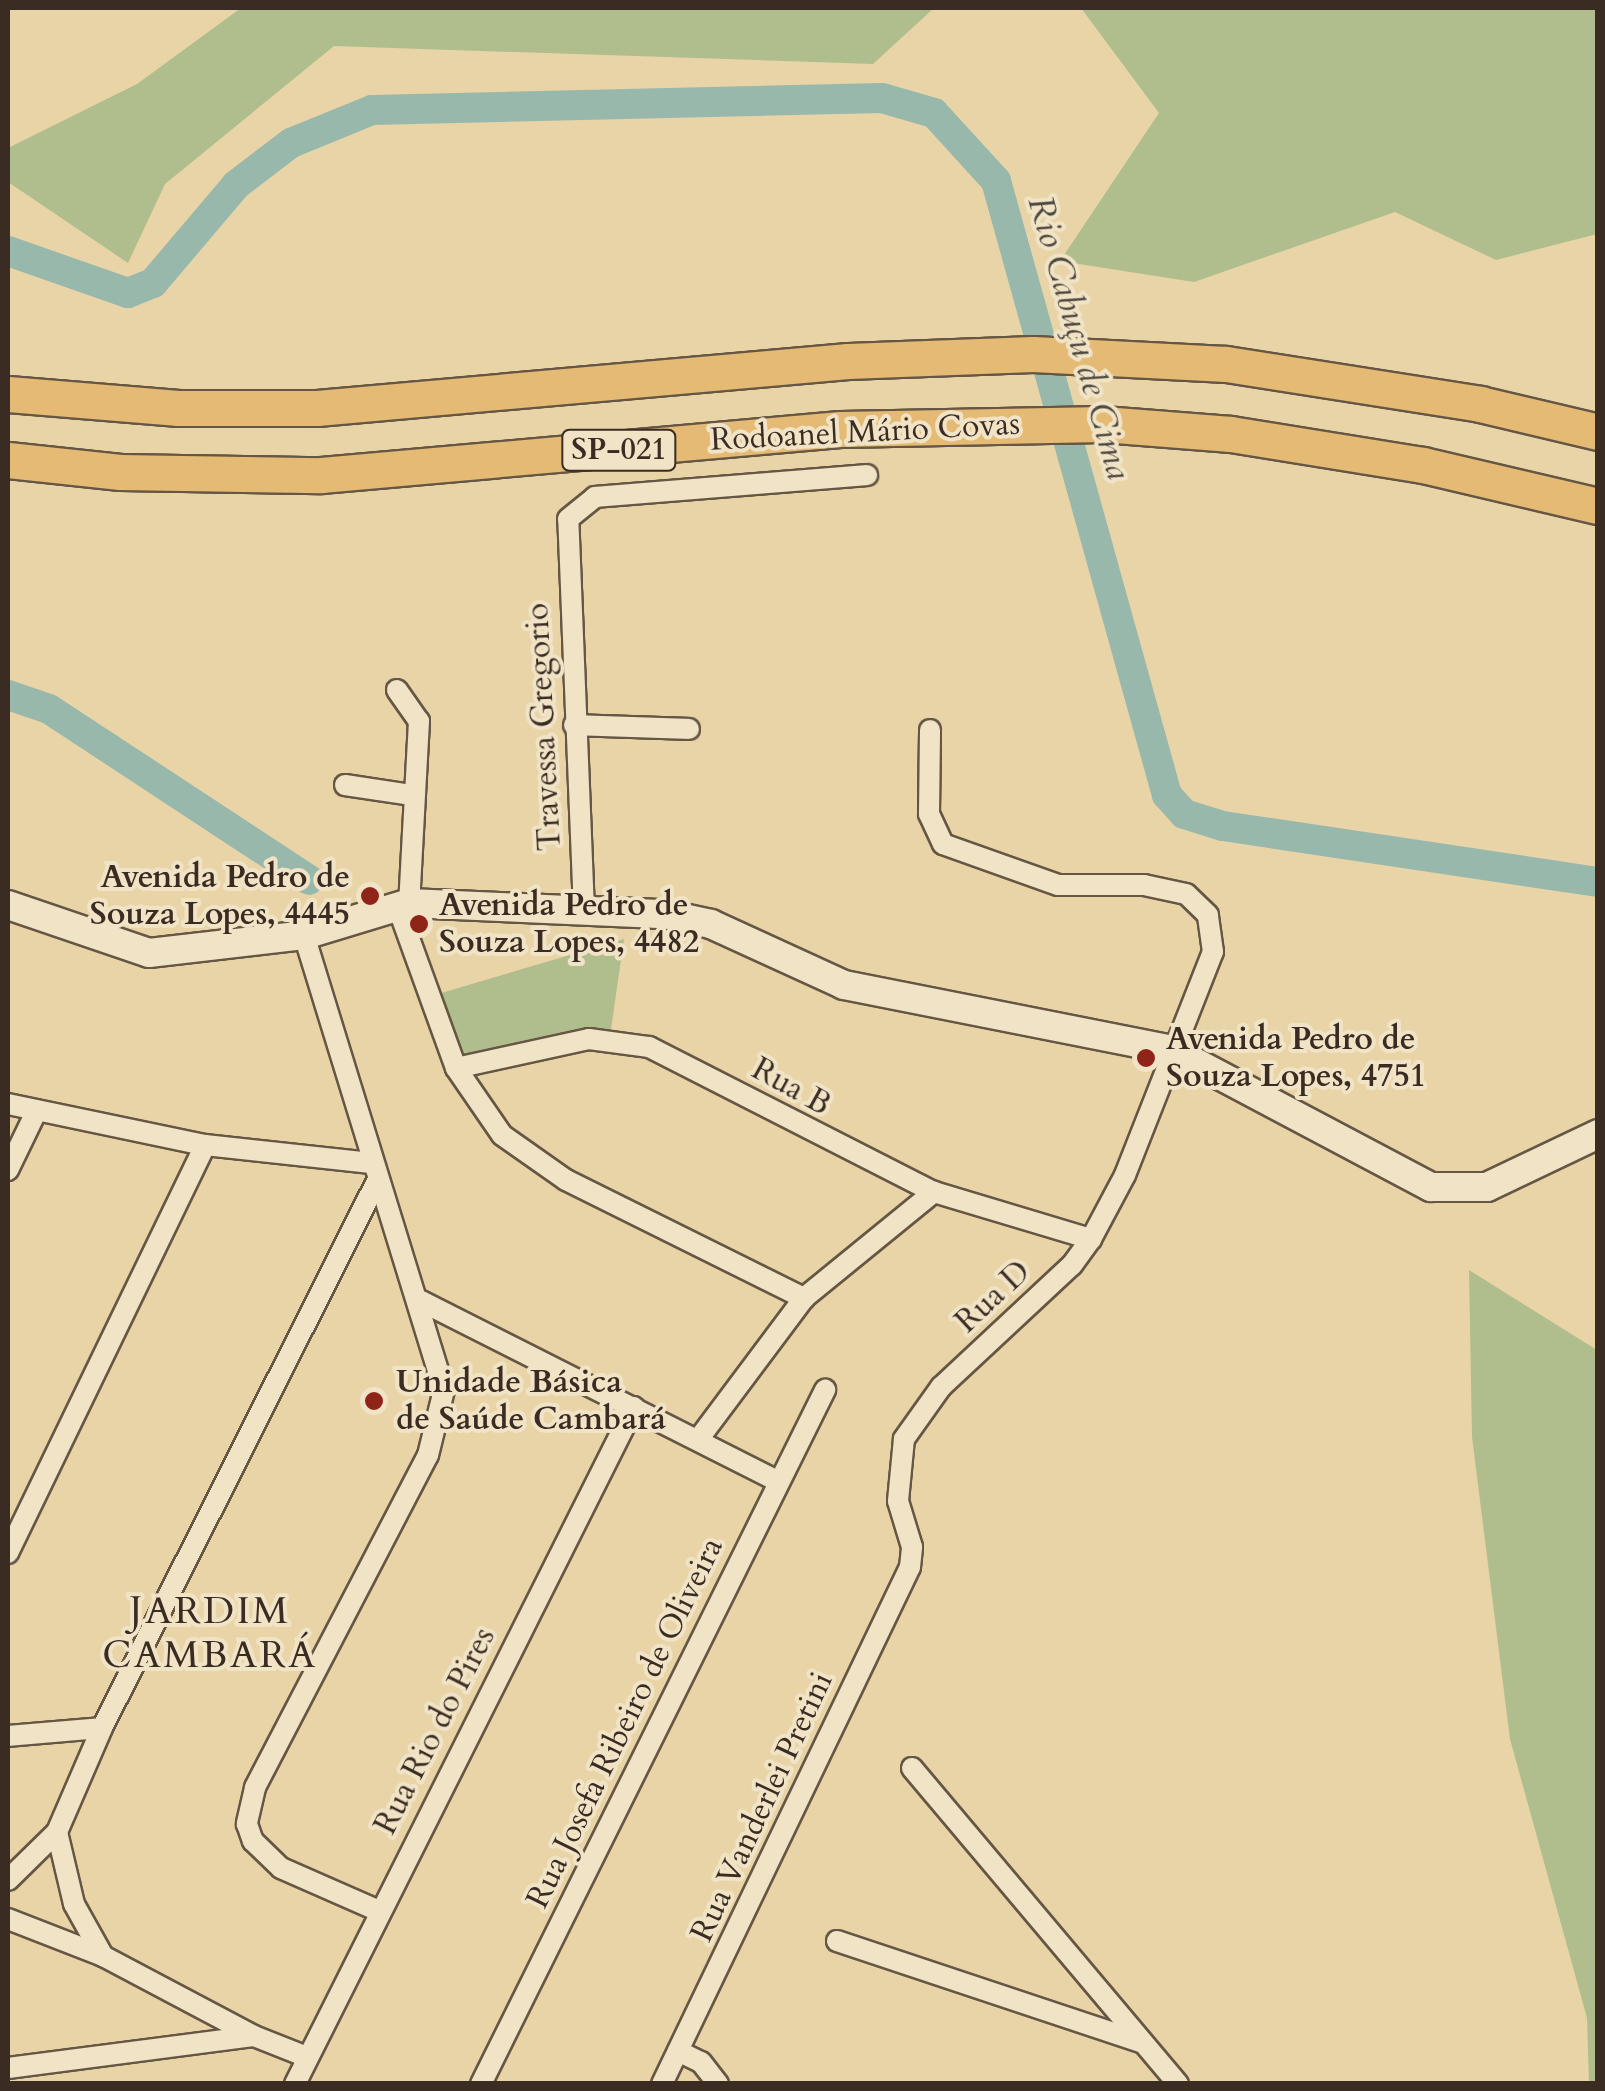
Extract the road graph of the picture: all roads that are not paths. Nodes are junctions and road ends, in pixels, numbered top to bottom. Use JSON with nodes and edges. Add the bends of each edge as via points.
{"nodes":[{"id":1,"x":8,"y":394,"type":"edge"},
{"id":2,"x":1598,"y":432,"type":"edge"},
{"id":3,"x":8,"y":460,"type":"edge"},
{"id":4,"x":867,"y":474,"type":"dead end"},
{"id":5,"x":1598,"y":506,"type":"edge"},
{"id":6,"x":397,"y":690,"type":"dead end"},
{"id":7,"x":574,"y":726,"type":"junction"},
{"id":8,"x":690,"y":729,"type":"dead end"},
{"id":9,"x":930,"y":730,"type":"dead end"},
{"id":10,"x":344,"y":786,"type":"dead end"},
{"id":11,"x":412,"y":795,"type":"junction"},
{"id":12,"x":403,"y":904,"type":"junction"},
{"id":13,"x":8,"y":906,"type":"edge"},
{"id":14,"x":584,"y":911,"type":"junction"},
{"id":15,"x":304,"y":936,"type":"junction"},
{"id":16,"x":1172,"y":1050,"type":"junction"},
{"id":17,"x":456,"y":1068,"type":"junction"},
{"id":18,"x":8,"y":1104,"type":"edge"},
{"id":19,"x":36,"y":1112,"type":"junction"},
{"id":20,"x":1598,"y":1134,"type":"edge"},
{"id":21,"x":205,"y":1145,"type":"junction"},
{"id":22,"x":8,"y":1170,"type":"edge"},
{"id":23,"x":374,"y":1172,"type":"junction"},
{"id":24,"x":934,"y":1192,"type":"junction"},
{"id":25,"x":1091,"y":1238,"type":"junction"},
{"id":26,"x":804,"y":1298,"type":"junction"},
{"id":27,"x":421,"y":1301,"type":"junction"},
{"id":28,"x":825,"y":1390,"type":"dead end"},
{"id":29,"x":634,"y":1407,"type":"junction"},
{"id":30,"x":700,"y":1437,"type":"junction"},
{"id":31,"x":777,"y":1481,"type":"junction"},
{"id":32,"x":8,"y":1553,"type":"edge"},
{"id":33,"x":901,"y":1590,"type":"joint"},
{"id":34,"x":102,"y":1728,"type":"junction"},
{"id":35,"x":8,"y":1736,"type":"edge"},
{"id":36,"x":912,"y":1768,"type":"dead end"},
{"id":37,"x":57,"y":1832,"type":"junction"},
{"id":38,"x":8,"y":1880,"type":"edge"},
{"id":39,"x":379,"y":1911,"type":"junction"},
{"id":40,"x":8,"y":1919,"type":"edge"},
{"id":41,"x":838,"y":1942,"type":"dead end"},
{"id":42,"x":102,"y":1956,"type":"junction"},
{"id":43,"x":254,"y":2036,"type":"junction"},
{"id":44,"x":1142,"y":2043,"type":"junction"},
{"id":45,"x":678,"y":2051,"type":"junction"},
{"id":46,"x":307,"y":2057,"type":"junction"},
{"id":47,"x":8,"y":2068,"type":"edge"},
{"id":48,"x":295,"y":2084,"type":"edge"},
{"id":49,"x":481,"y":2084,"type":"edge"},
{"id":50,"x":662,"y":2084,"type":"edge"},
{"id":51,"x":718,"y":2084,"type":"edge"},
{"id":52,"x":1178,"y":2084,"type":"edge"}],
"edges":[{"from":1,"to":2,"type":"highway","name":"Rodoanel Mário Covas","number":"SP-021","via":[[257,410],[912,357],[1033,354],[1226,364],[1480,404]]},
{"from":3,"to":5,"type":"highway","name":"Rodoanel Mário Covas","number":"SP-021","via":[[120,472],[321,475],[922,424],[1103,424],[1231,434],[1424,465]]},
{"from":4,"to":7,"type":"street","name":"Travessa Gregorio","via":[[596,496],[578,504],[564,539]]},
{"from":6,"to":11,"type":"street","via":[[419,721]]},
{"from":7,"to":8,"type":"street"},
{"from":7,"to":14,"type":"street","name":"Travessa Gregorio"},
{"from":9,"to":16,"type":"street","name":"Rua D","via":[[929,814],[943,844],[1058,885],[1144,885],[1186,894],[1208,915],[1213,952]]},
{"from":10,"to":11,"type":"street"},
{"from":11,"to":12,"type":"street"},
{"from":12,"to":14,"type":"main road"},
{"from":12,"to":15,"type":"main road"},
{"from":12,"to":17,"type":"street"},
{"from":13,"to":15,"type":"main road","via":[[150,953]]},
{"from":14,"to":16,"type":"main road","via":[[666,914],[711,924],[844,984]]},
{"from":15,"to":23,"type":"street"},
{"from":16,"to":20,"type":"main road","via":[[1431,1187],[1487,1187]]},
{"from":16,"to":25,"type":"street","name":"Rua D"},
{"from":17,"to":24,"type":"street","name":"Rua B","via":[[588,1039],[635,1044],[676,1057],[794,1125]]},
{"from":17,"to":26,"type":"street","via":[[482,1113],[526,1156]]},
{"from":18,"to":19,"type":"street"},
{"from":19,"to":21,"type":"street"},
{"from":19,"to":22,"type":"street"},
{"from":21,"to":23,"type":"street"},
{"from":21,"to":32,"type":"street"},
{"from":23,"to":27,"type":"street"},
{"from":23,"to":34,"type":"street"},
{"from":24,"to":25,"type":"street","name":"Rua B"},
{"from":24,"to":26,"type":"street"},
{"from":25,"to":33,"type":"street","name":"Rua D","via":[[1072,1265],[941,1387],[904,1439],[898,1501],[912,1547]]},
{"from":26,"to":30,"type":"street"},
{"from":27,"to":29,"type":"street"},
{"from":27,"to":39,"type":"street","via":[[444,1390],[440,1425],[248,1807],[247,1824],[265,1856]]},
{"from":28,"to":31,"type":"street","name":"Rua Josefa Ribeiro de Oliveira"},
{"from":29,"to":30,"type":"street"},
{"from":29,"to":39,"type":"street","name":"Rua Rio do Pires"},
{"from":30,"to":31,"type":"street"},
{"from":31,"to":49,"type":"street","name":"Rua Josefa Ribeiro de Oliveira"},
{"from":33,"to":45,"type":"street","name":"Rua Vanderlei Pretini"},
{"from":34,"to":35,"type":"street"},
{"from":34,"to":37,"type":"street"},
{"from":36,"to":44,"type":"street"},
{"from":37,"to":38,"type":"street"},
{"from":37,"to":42,"type":"street","via":[[74,1904]]},
{"from":39,"to":46,"type":"street","name":"Rua Rio do Pires"},
{"from":40,"to":42,"type":"street"},
{"from":41,"to":44,"type":"street"},
{"from":42,"to":43,"type":"street"},
{"from":43,"to":46,"type":"street"},
{"from":43,"to":47,"type":"street"},
{"from":44,"to":52,"type":"street"},
{"from":45,"to":50,"type":"street","name":"Rua Vanderlei Pretini"},
{"from":45,"to":51,"type":"street","via":[[701,2062]]},
{"from":46,"to":48,"type":"street","name":"Rua Rio do Pires"}]}
